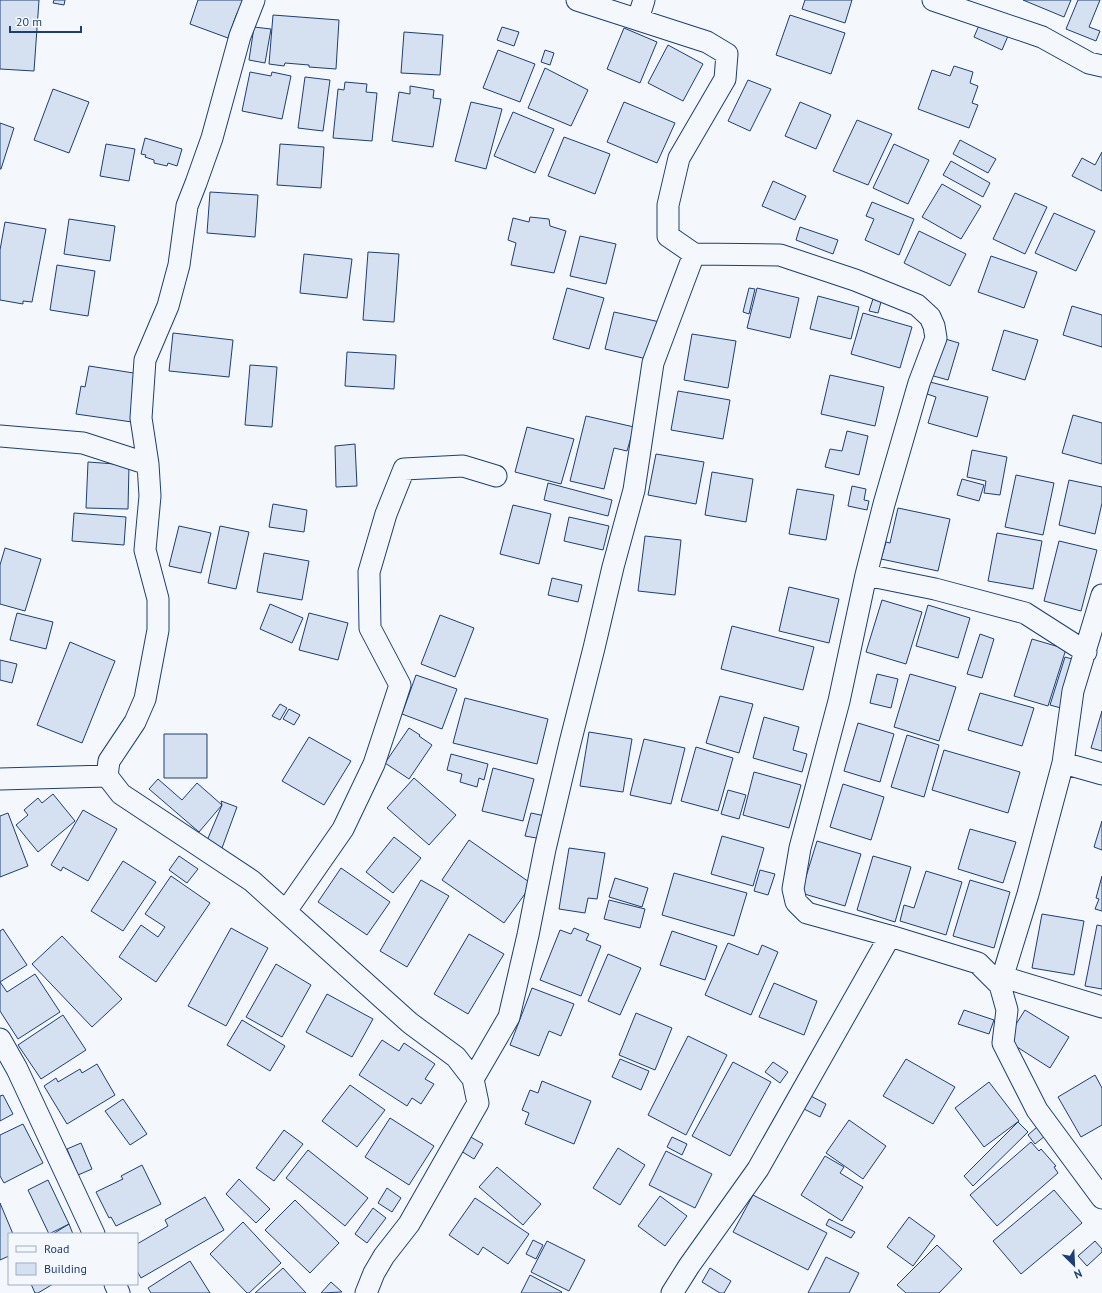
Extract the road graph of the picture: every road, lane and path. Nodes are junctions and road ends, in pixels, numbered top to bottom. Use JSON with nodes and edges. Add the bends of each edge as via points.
{"nodes":[{"id":1,"x":254,"y":0,"type":"edge"},
{"id":2,"x":577,"y":0,"type":"edge"},
{"id":3,"x":933,"y":0,"type":"edge"},
{"id":4,"x":641,"y":10,"type":"edge"},
{"id":5,"x":1102,"y":66,"type":"edge"},
{"id":6,"x":694,"y":254,"type":"junction"},
{"id":7,"x":0,"y":436,"type":"edge"},
{"id":8,"x":148,"y":464,"type":"junction"},
{"id":9,"x":496,"y":476,"type":"dead end"},
{"id":10,"x":866,"y":575,"type":"junction"},
{"id":11,"x":1102,"y":595,"type":"edge"},
{"id":12,"x":1086,"y":652,"type":"junction"},
{"id":13,"x":1063,"y":763,"type":"junction"},
{"id":14,"x":1102,"y":774,"type":"edge"},
{"id":15,"x":107,"y":776,"type":"junction"},
{"id":16,"x":0,"y":779,"type":"edge"},
{"id":17,"x":286,"y":911,"type":"junction"},
{"id":18,"x":890,"y":936,"type":"junction"},
{"id":19,"x":1002,"y":981,"type":"junction"},
{"id":20,"x":1102,"y":1007,"type":"edge"},
{"id":21,"x":0,"y":1039,"type":"edge"},
{"id":22,"x":473,"y":1079,"type":"junction"},
{"id":23,"x":1102,"y":1198,"type":"edge"},
{"id":24,"x":94,"y":1233,"type":"edge"},
{"id":25,"x":366,"y":1293,"type":"edge"},
{"id":26,"x":672,"y":1293,"type":"edge"}],
"edges":[{"from":1,"to":8,"type":"street","via":[[240,36],[212,138],[187,206],[179,265],[168,306],[145,360],[141,418]]},
{"from":2,"to":4,"type":"street"},
{"from":3,"to":5,"type":"street","via":[[1042,37],[1090,63]]},
{"from":4,"to":6,"type":"street","via":[[727,54],[725,80],[679,158],[668,205],[668,236]]},
{"from":6,"to":10,"type":"street","via":[[780,255],[855,280],[917,305],[930,317],[936,338],[919,382]]},
{"from":6,"to":22,"type":"street","via":[[653,364],[634,490],[570,743],[509,1017]]},
{"from":7,"to":8,"type":"street","via":[[83,443]]},
{"from":8,"to":15,"type":"street","via":[[150,496],[145,550],[158,599],[158,630],[145,699],[135,722],[109,761]]},
{"from":9,"to":17,"type":"street","via":[[464,466],[404,469],[386,514],[369,572],[370,628],[400,685],[374,764],[343,829]]},
{"from":10,"to":12,"type":"street","via":[[935,589],[1025,613]]},
{"from":10,"to":18,"type":"street","via":[[839,701],[800,848],[793,889],[796,902],[807,913]]},
{"from":11,"to":12,"type":"street"},
{"from":12,"to":13,"type":"street","via":[[1073,690]]},
{"from":13,"to":14,"type":"street"},
{"from":13,"to":19,"type":"street"},
{"from":15,"to":16,"type":"street"},
{"from":15,"to":17,"type":"street","via":[[121,794],[252,880]]},
{"from":17,"to":22,"type":"street","via":[[410,1023],[456,1057]]},
{"from":18,"to":19,"type":"street","via":[[978,963]]},
{"from":18,"to":26,"type":"street","via":[[758,1169]]},
{"from":19,"to":20,"type":"street"},
{"from":19,"to":23,"type":"street","via":[[1007,1010],[1003,1043],[1037,1110]]},
{"from":21,"to":24,"type":"street","via":[[17,1069]]},
{"from":22,"to":25,"type":"street","via":[[478,1102],[409,1224],[374,1273]]}]}
